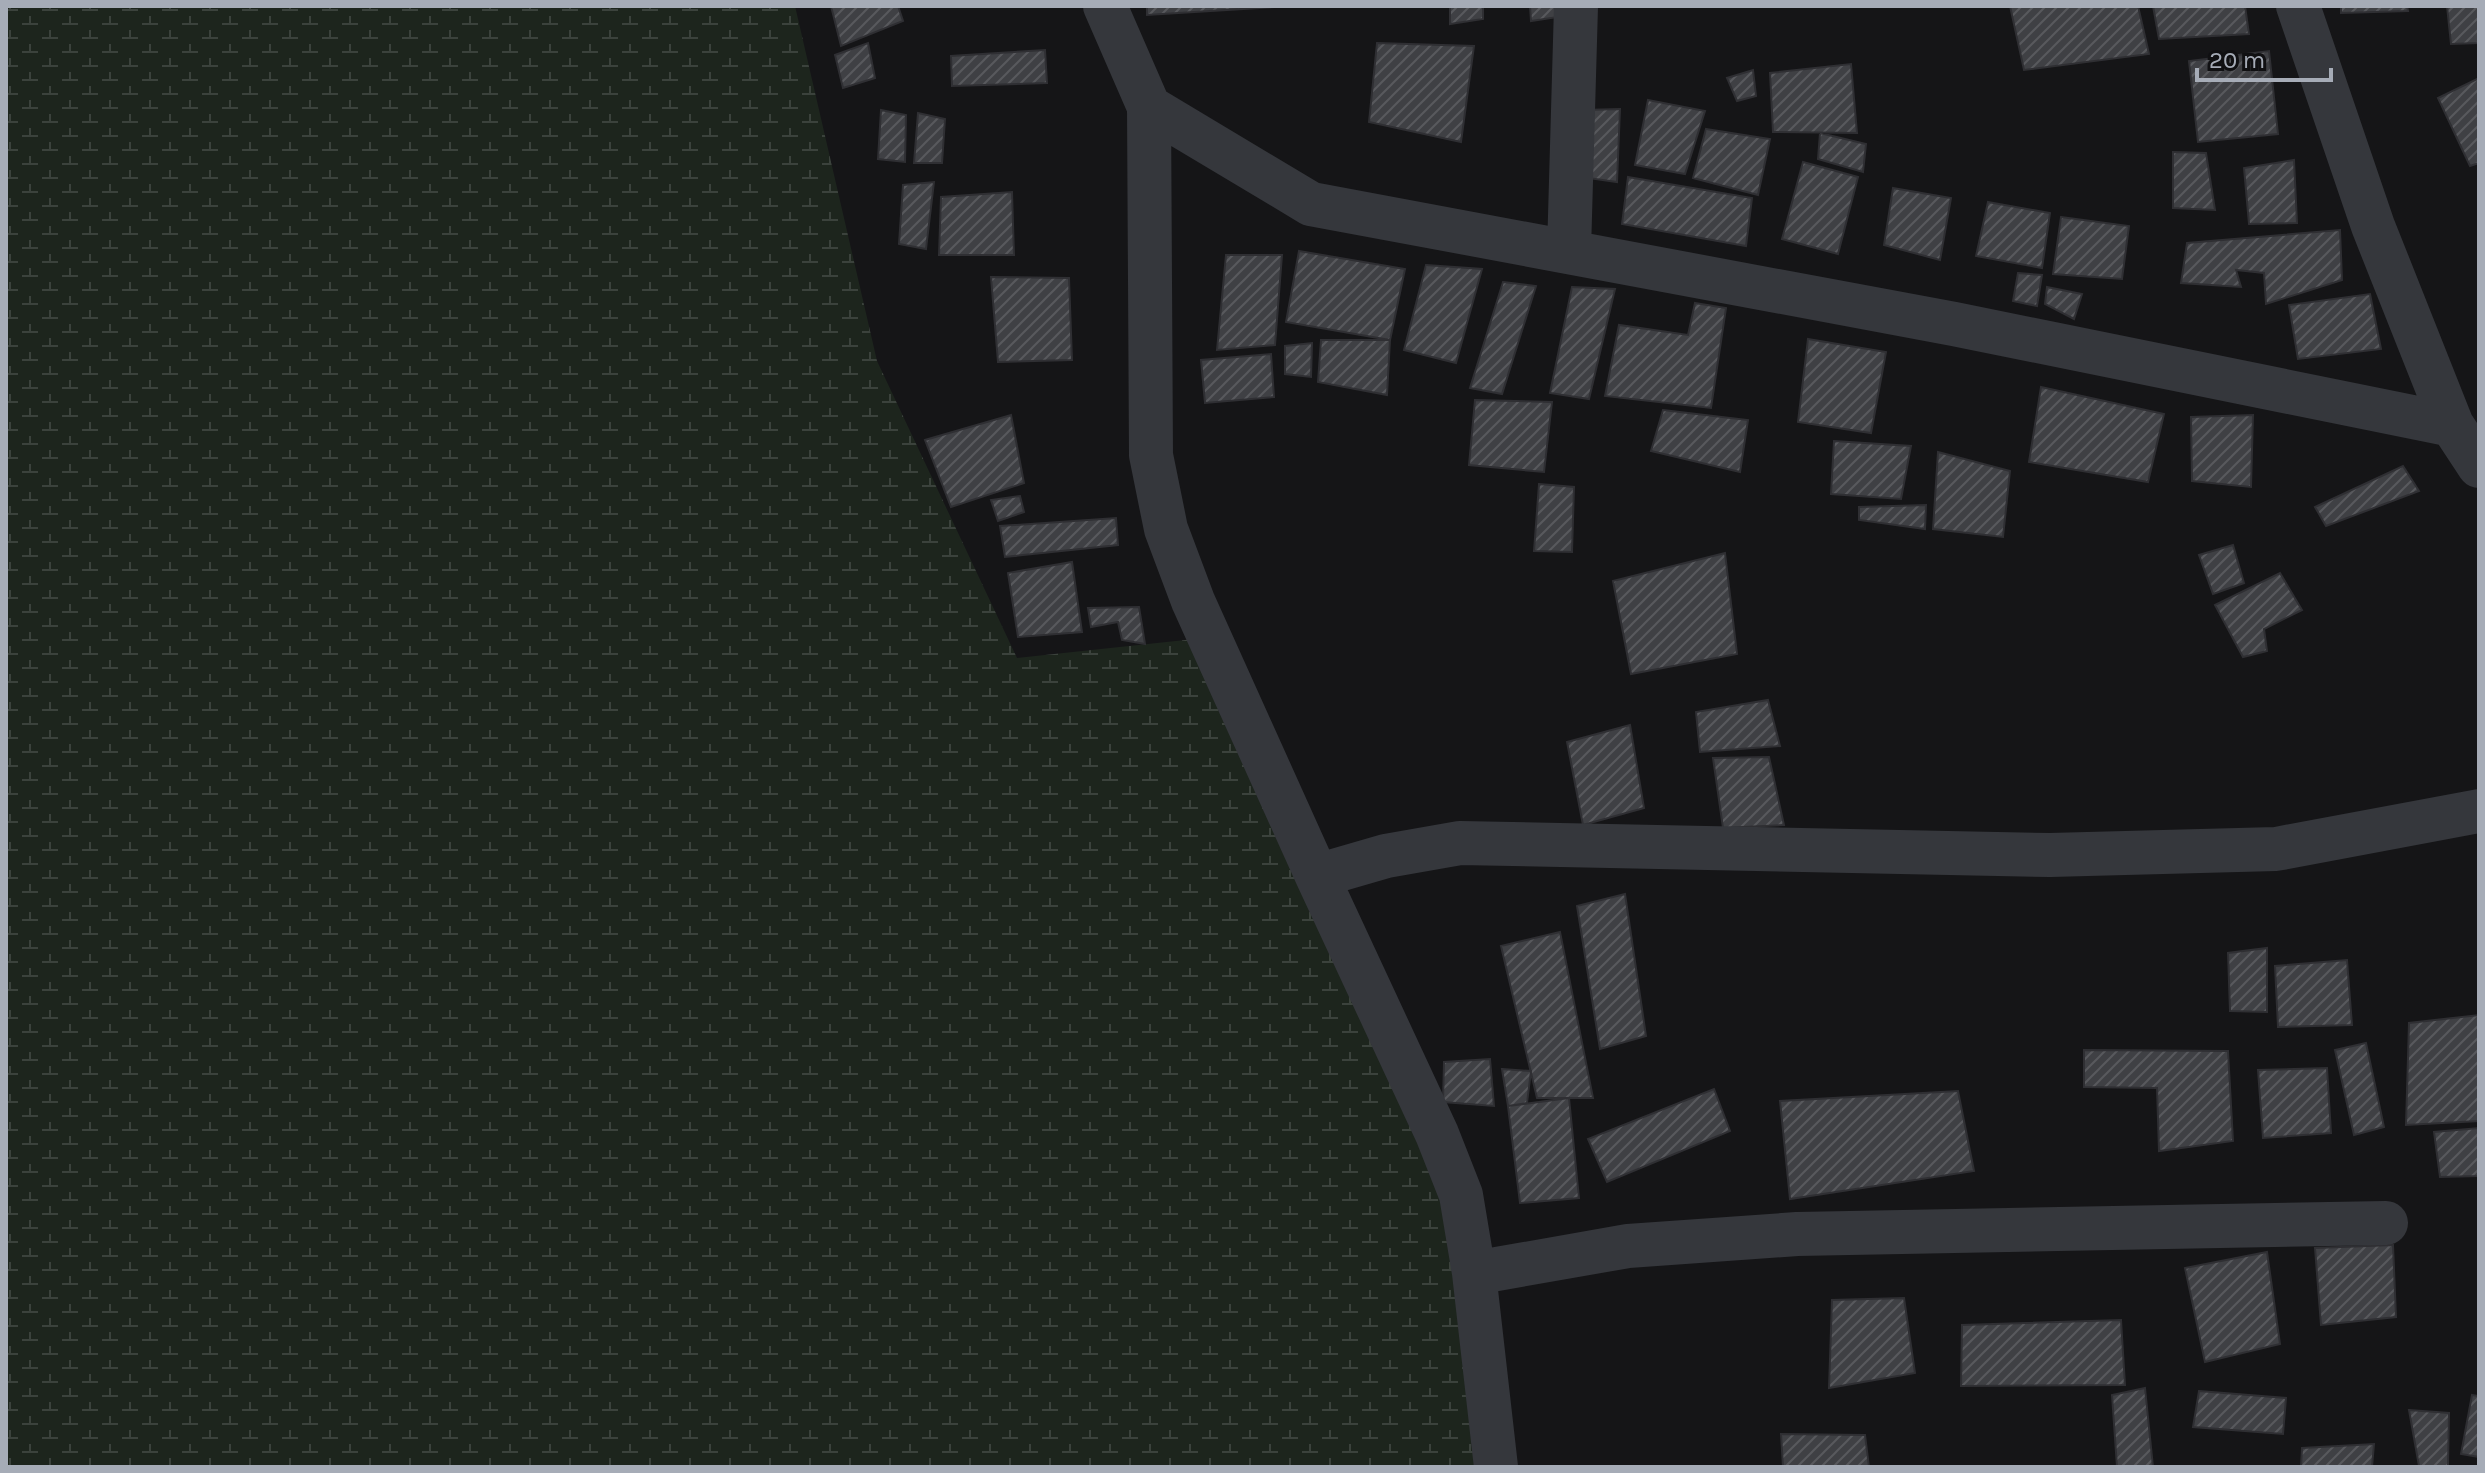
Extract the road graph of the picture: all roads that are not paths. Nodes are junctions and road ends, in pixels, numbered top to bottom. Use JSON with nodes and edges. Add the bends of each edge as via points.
{"nodes":[{"id":1,"x":1105,"y":6,"type":"edge"},
{"id":2,"x":1576,"y":6,"type":"edge"},
{"id":3,"x":2298,"y":6,"type":"edge"},
{"id":4,"x":1149,"y":107,"type":"junction"},
{"id":5,"x":1569,"y":251,"type":"junction"},
{"id":6,"x":2452,"y":425,"type":"junction"},
{"id":7,"x":2479,"y":466,"type":"edge"},
{"id":8,"x":2479,"y":811,"type":"edge"},
{"id":9,"x":1317,"y":876,"type":"junction"},
{"id":10,"x":2386,"y":1223,"type":"dead end"},
{"id":11,"x":1474,"y":1273,"type":"junction"},
{"id":12,"x":1496,"y":1467,"type":"edge"}],
"edges":[{"from":1,"to":4,"type":"street"},
{"from":2,"to":5,"type":"street"},
{"from":3,"to":6,"type":"street","via":[[2373,226]]},
{"from":4,"to":5,"type":"street","via":[[1311,204]]},
{"from":4,"to":9,"type":"street","via":[[1151,455],[1166,529]]},
{"from":5,"to":6,"type":"street"},
{"from":6,"to":7,"type":"street"},
{"from":8,"to":9,"type":"street","via":[[2276,849],[2050,855],[1460,843]]},
{"from":9,"to":11,"type":"street","via":[[1451,1167]]},
{"from":10,"to":11,"type":"street","via":[[1797,1234],[1628,1246]]},
{"from":11,"to":12,"type":"street"}]}
